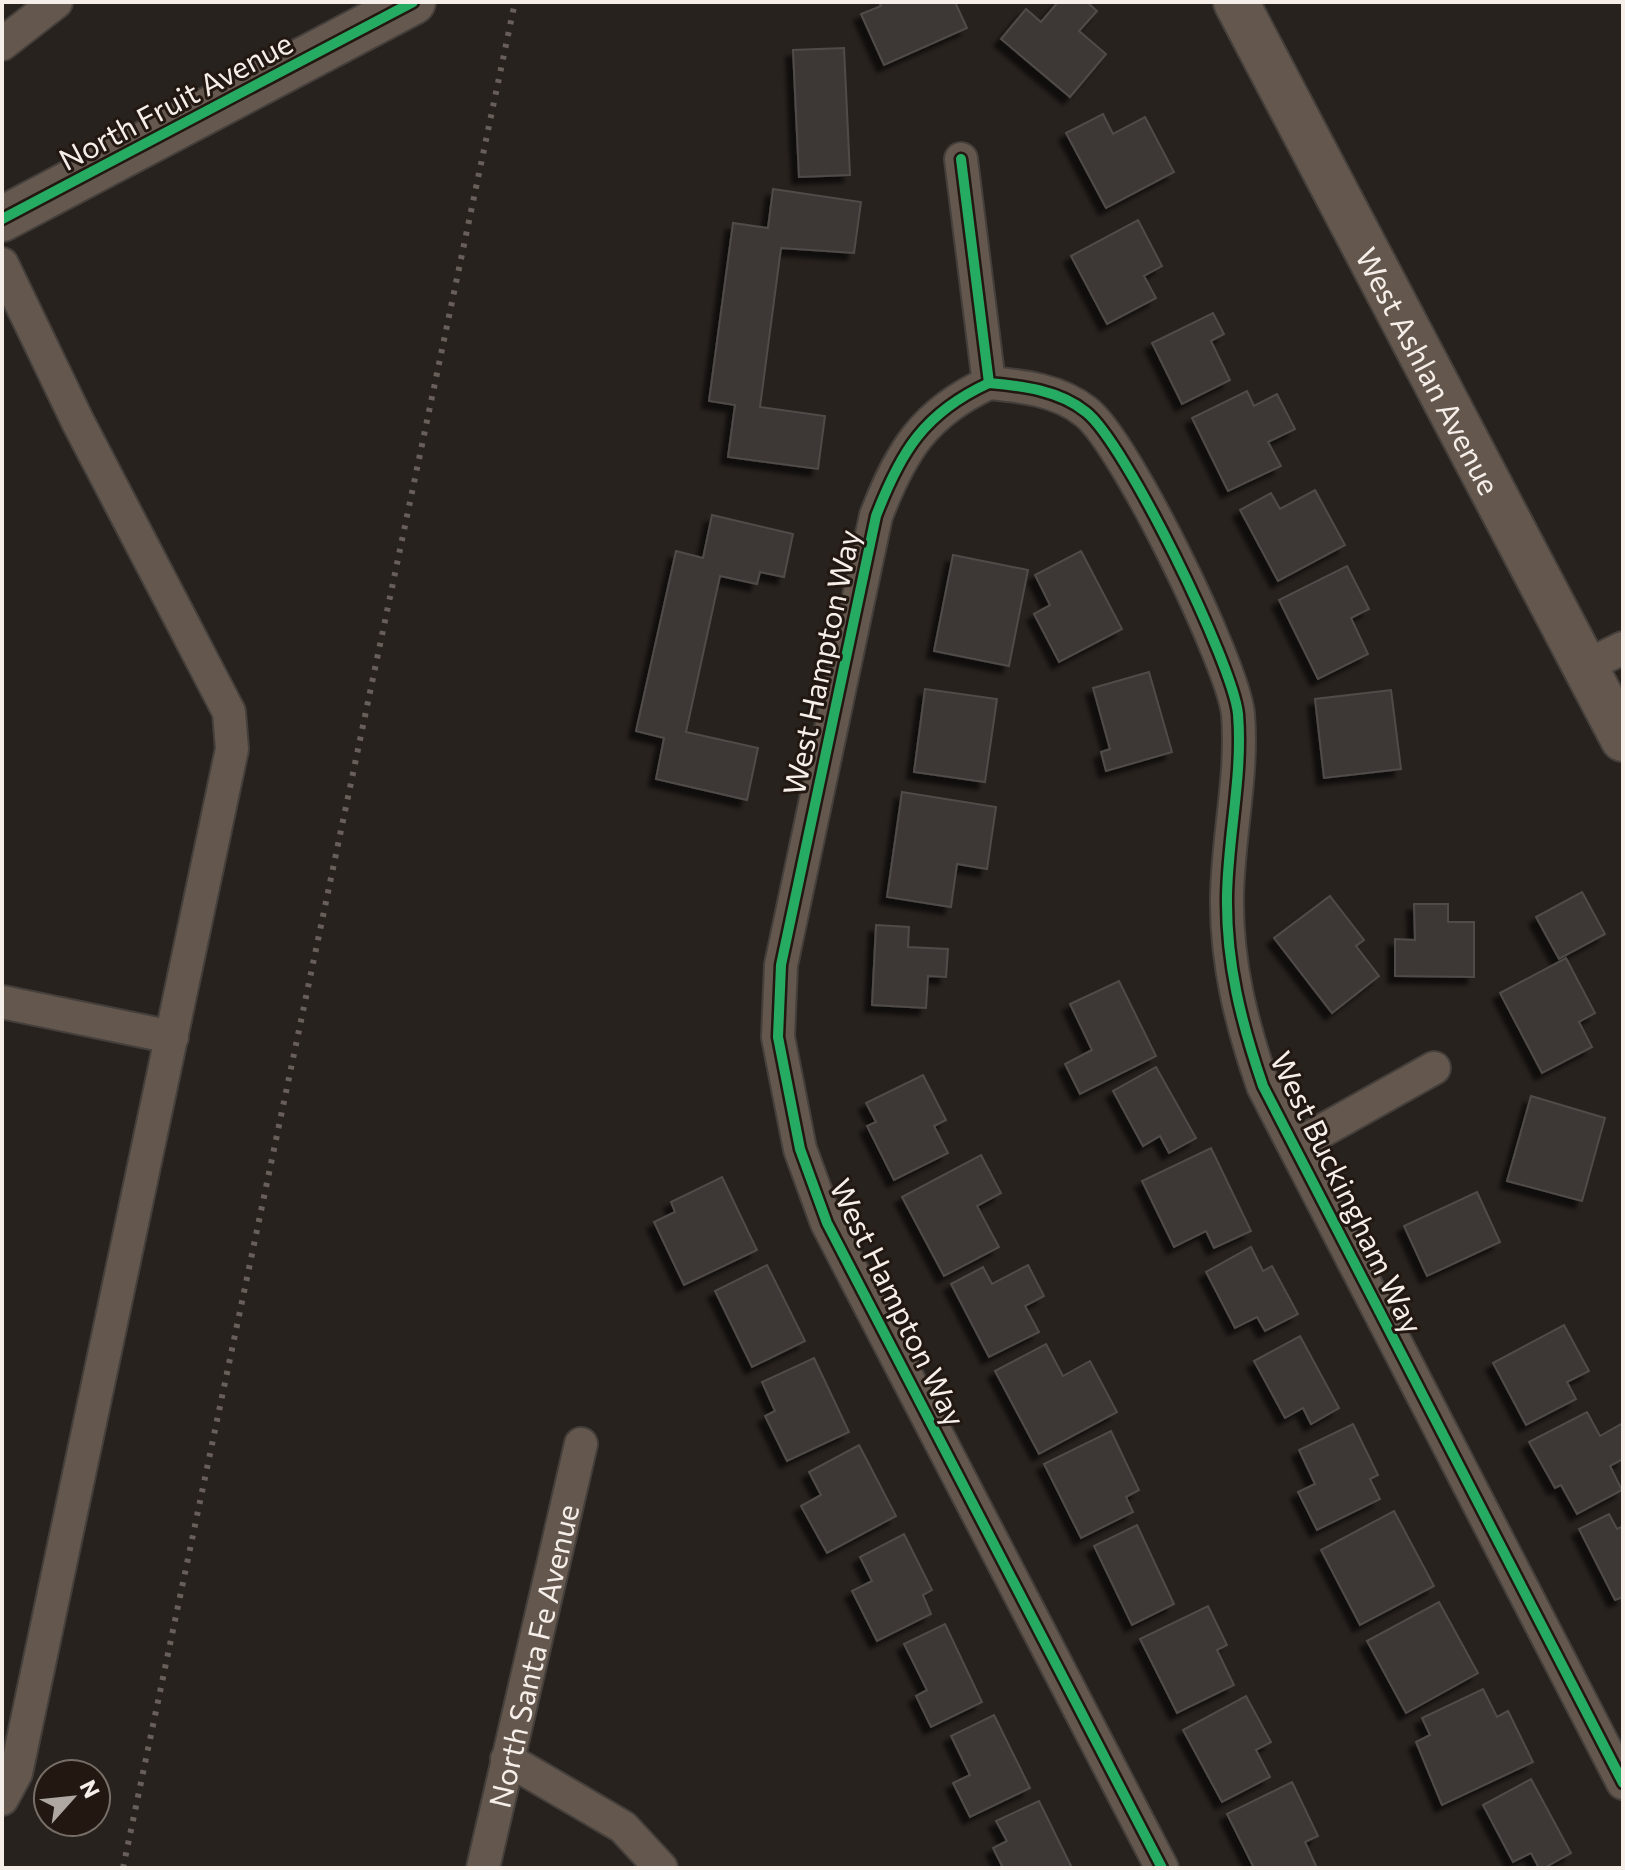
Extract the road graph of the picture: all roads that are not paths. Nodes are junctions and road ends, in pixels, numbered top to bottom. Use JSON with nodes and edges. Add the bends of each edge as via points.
{"nodes":[{"id":1,"x":56,"y":2,"type":"edge"},
{"id":2,"x":413,"y":2,"type":"edge"},
{"id":3,"x":1236,"y":2,"type":"edge"},
{"id":4,"x":2,"y":44,"type":"edge"},
{"id":5,"x":961,"y":159,"type":"dead end"},
{"id":6,"x":2,"y":219,"type":"edge"},
{"id":7,"x":2,"y":264,"type":"edge"},
{"id":8,"x":989,"y":383,"type":"junction"},
{"id":9,"x":1604,"y":657,"type":"edge"},
{"id":10,"x":1623,"y":739,"type":"edge"},
{"id":11,"x":2,"y":1002,"type":"edge"},
{"id":12,"x":172,"y":1037,"type":"junction"},
{"id":13,"x":1434,"y":1068,"type":"dead end"},
{"id":14,"x":1295,"y":1146,"type":"junction"},
{"id":15,"x":581,"y":1444,"type":"dead end"},
{"id":16,"x":507,"y":1759,"type":"junction"},
{"id":17,"x":1623,"y":1783,"type":"edge"},
{"id":18,"x":2,"y":1799,"type":"edge"},
{"id":19,"x":483,"y":1868,"type":"edge"},
{"id":20,"x":661,"y":1868,"type":"edge"},
{"id":21,"x":1162,"y":1868,"type":"edge"}],
"edges":[{"from":1,"to":4,"type":"street"},
{"from":2,"to":6,"type":"street","name":"North Fruit Avenue"},
{"from":3,"to":9,"type":"main road","name":"West Ashlan Avenue"},
{"from":5,"to":8,"type":"street"},
{"from":7,"to":12,"type":"street","via":[[229,712],[232,749]]},
{"from":8,"to":14,"type":"street","name":"West Buckingham Way","via":[[1033,386],[1087,412],[1124,459],[1221,652],[1238,711],[1228,955],[1245,1035],[1263,1086]]},
{"from":8,"to":21,"type":"street","name":"West Hampton Way","via":[[957,398],[928,421],[894,468],[876,516],[781,965],[778,1037],[800,1149],[827,1223]]},
{"from":9,"to":10,"type":"main road","name":"West Ashlan Avenue"},
{"from":11,"to":12,"type":"street"},
{"from":12,"to":18,"type":"street","via":[[16,1773]]},
{"from":13,"to":14,"type":"street"},
{"from":14,"to":17,"type":"street","name":"West Buckingham Way"},
{"from":15,"to":16,"type":"street","name":"North Santa Fe Avenue"},
{"from":16,"to":19,"type":"street","name":"North Santa Fe Avenue"},
{"from":16,"to":20,"type":"street","via":[[623,1827]]}]}
